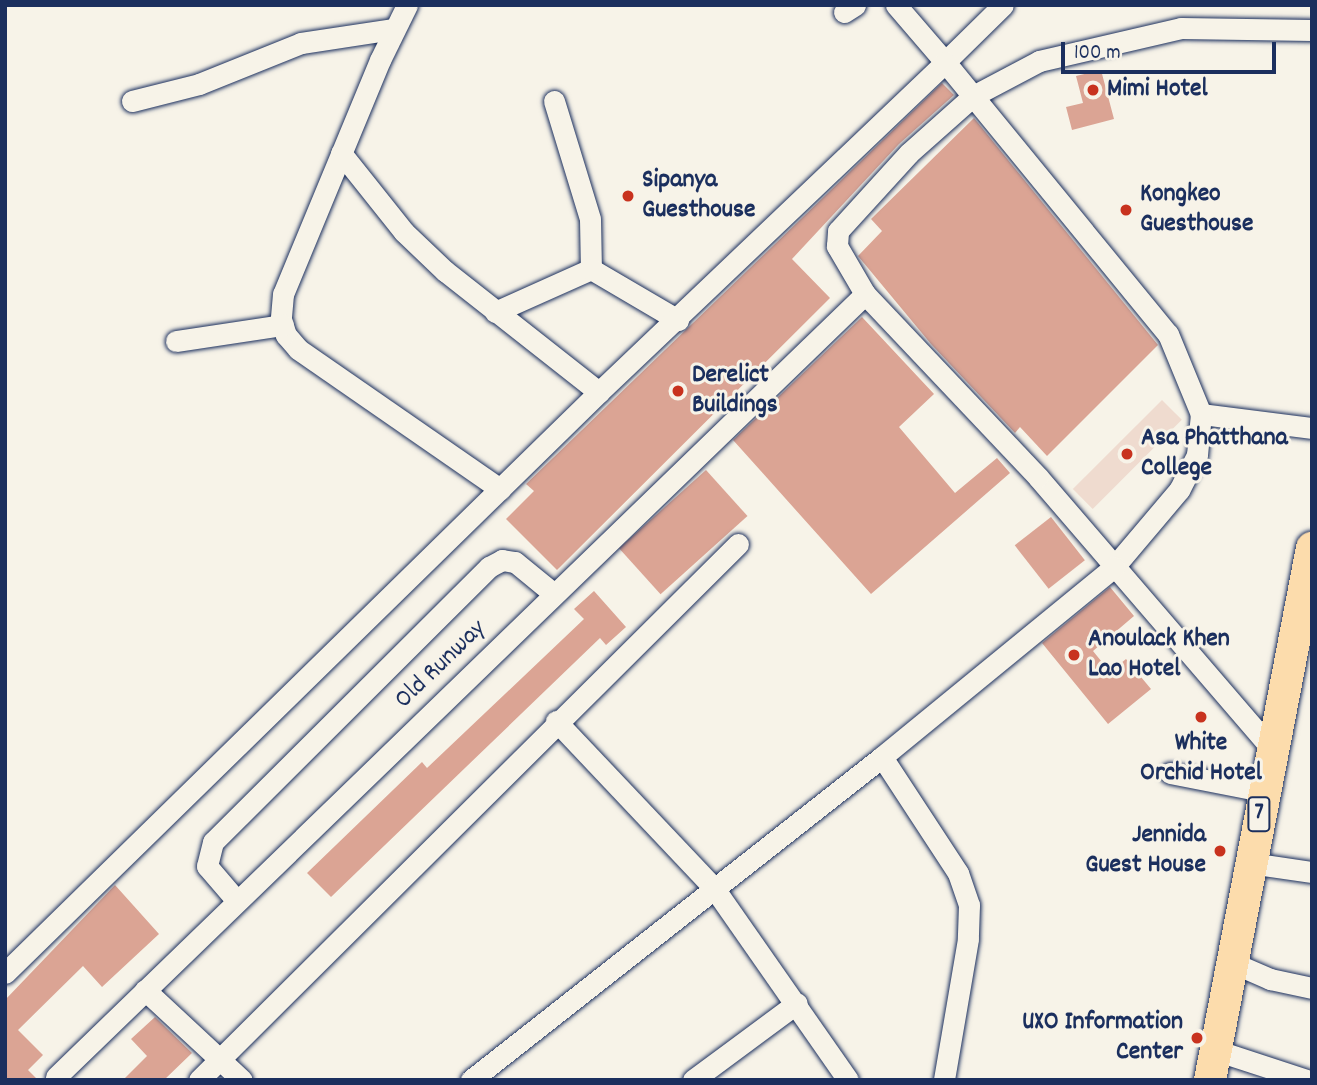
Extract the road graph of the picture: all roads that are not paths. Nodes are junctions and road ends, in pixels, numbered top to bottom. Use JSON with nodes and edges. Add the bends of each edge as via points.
{"nodes":[{"id":1,"x":407,"y":5,"type":"edge"},
{"id":2,"x":896,"y":5,"type":"edge"},
{"id":3,"x":1003,"y":5,"type":"edge"},
{"id":4,"x":394,"y":29,"type":"junction"},
{"id":5,"x":1312,"y":30,"type":"edge"},
{"id":6,"x":945,"y":62,"type":"junction"},
{"id":7,"x":973,"y":96,"type":"junction"},
{"id":8,"x":554,"y":101,"type":"dead end"},
{"id":9,"x":132,"y":102,"type":"dead end"},
{"id":10,"x":341,"y":153,"type":"junction"},
{"id":11,"x":591,"y":269,"type":"junction"},
{"id":12,"x":864,"y":294,"type":"junction"},
{"id":13,"x":495,"y":312,"type":"junction"},
{"id":14,"x":678,"y":320,"type":"junction"},
{"id":15,"x":283,"y":325,"type":"junction"},
{"id":16,"x":176,"y":341,"type":"dead end"},
{"id":17,"x":600,"y":391,"type":"junction"},
{"id":18,"x":1201,"y":414,"type":"junction"},
{"id":19,"x":1312,"y":428,"type":"edge"},
{"id":20,"x":500,"y":489,"type":"junction"},
{"id":21,"x":738,"y":544,"type":"dead end"},
{"id":22,"x":1312,"y":548,"type":"edge"},
{"id":23,"x":1114,"y":567,"type":"junction"},
{"id":24,"x":554,"y":594,"type":"junction"},
{"id":25,"x":556,"y":721,"type":"junction"},
{"id":26,"x":1271,"y":748,"type":"junction"},
{"id":27,"x":882,"y":757,"type":"junction"},
{"id":28,"x":1170,"y":773,"type":"dead end"},
{"id":29,"x":1263,"y":791,"type":"junction"},
{"id":30,"x":1250,"y":863,"type":"junction"},
{"id":31,"x":1312,"y":872,"type":"edge"},
{"id":32,"x":713,"y":888,"type":"junction"},
{"id":33,"x":237,"y":901,"type":"junction"},
{"id":34,"x":1231,"y":962,"type":"junction"},
{"id":35,"x":5,"y":974,"type":"edge"},
{"id":36,"x":1312,"y":988,"type":"edge"},
{"id":37,"x":145,"y":990,"type":"junction"},
{"id":38,"x":797,"y":1003,"type":"junction"},
{"id":39,"x":221,"y":1059,"type":"junction"},
{"id":40,"x":1212,"y":1065,"type":"edge"},
{"id":41,"x":56,"y":1077,"type":"dead end"},
{"id":42,"x":199,"y":1080,"type":"edge"},
{"id":43,"x":242,"y":1080,"type":"edge"},
{"id":44,"x":471,"y":1080,"type":"edge"},
{"id":45,"x":693,"y":1080,"type":"edge"},
{"id":46,"x":848,"y":1080,"type":"edge"},
{"id":47,"x":944,"y":1080,"type":"edge"},
{"id":48,"x":1307,"y":1080,"type":"edge"}],
"edges":[{"from":1,"to":4,"type":"street"},
{"from":2,"to":6,"type":"street"},
{"from":3,"to":6,"type":"street"},
{"from":4,"to":9,"type":"street","via":[[301,43],[199,84]]},
{"from":4,"to":10,"type":"street"},
{"from":5,"to":7,"type":"street","via":[[1181,28],[1039,61]]},
{"from":6,"to":7,"type":"street"},
{"from":6,"to":14,"type":"street"},
{"from":7,"to":12,"type":"street","via":[[909,153],[838,231],[837,246]]},
{"from":7,"to":18,"type":"street","via":[[1168,334]]},
{"from":8,"to":11,"type":"street","via":[[590,219]]},
{"from":10,"to":13,"type":"street","via":[[404,232]]},
{"from":10,"to":15,"type":"street","via":[[283,294]]},
{"from":11,"to":13,"type":"street"},
{"from":11,"to":14,"type":"street"},
{"from":12,"to":23,"type":"street","via":[[1038,477]]},
{"from":12,"to":24,"type":"street","name":"Old Runway"},
{"from":13,"to":17,"type":"street"},
{"from":14,"to":17,"type":"street"},
{"from":15,"to":16,"type":"street"},
{"from":15,"to":20,"type":"street","via":[[298,349]]},
{"from":17,"to":20,"type":"street"},
{"from":18,"to":19,"type":"street"},
{"from":18,"to":23,"type":"street","via":[[1197,455],[1178,490]]},
{"from":20,"to":35,"type":"street"},
{"from":21,"to":25,"type":"street"},
{"from":22,"to":26,"type":"highway","number":"7"},
{"from":23,"to":26,"type":"street"},
{"from":23,"to":27,"type":"street"},
{"from":24,"to":33,"type":"street","name":"Old Runway"},
{"from":24,"to":33,"type":"street","via":[[516,562],[502,560],[489,567],[212,842],[208,866]]},
{"from":25,"to":32,"type":"street"},
{"from":25,"to":39,"type":"street"},
{"from":26,"to":29,"type":"highway","number":"7"},
{"from":27,"to":32,"type":"street"},
{"from":27,"to":47,"type":"street","via":[[958,873],[969,905],[968,939]]},
{"from":28,"to":29,"type":"street"},
{"from":29,"to":30,"type":"highway","number":"7"},
{"from":30,"to":31,"type":"street"},
{"from":30,"to":34,"type":"highway","number":"7"},
{"from":32,"to":38,"type":"street"},
{"from":32,"to":44,"type":"street"},
{"from":33,"to":37,"type":"street","name":"Old Runway"},
{"from":34,"to":36,"type":"street","via":[[1270,979]]},
{"from":34,"to":40,"type":"highway","number":"7"},
{"from":37,"to":39,"type":"street"},
{"from":37,"to":41,"type":"street","name":"Old Runway"},
{"from":38,"to":45,"type":"street"},
{"from":38,"to":46,"type":"street"},
{"from":39,"to":42,"type":"street"},
{"from":39,"to":43,"type":"street"},
{"from":40,"to":48,"type":"street"}]}
